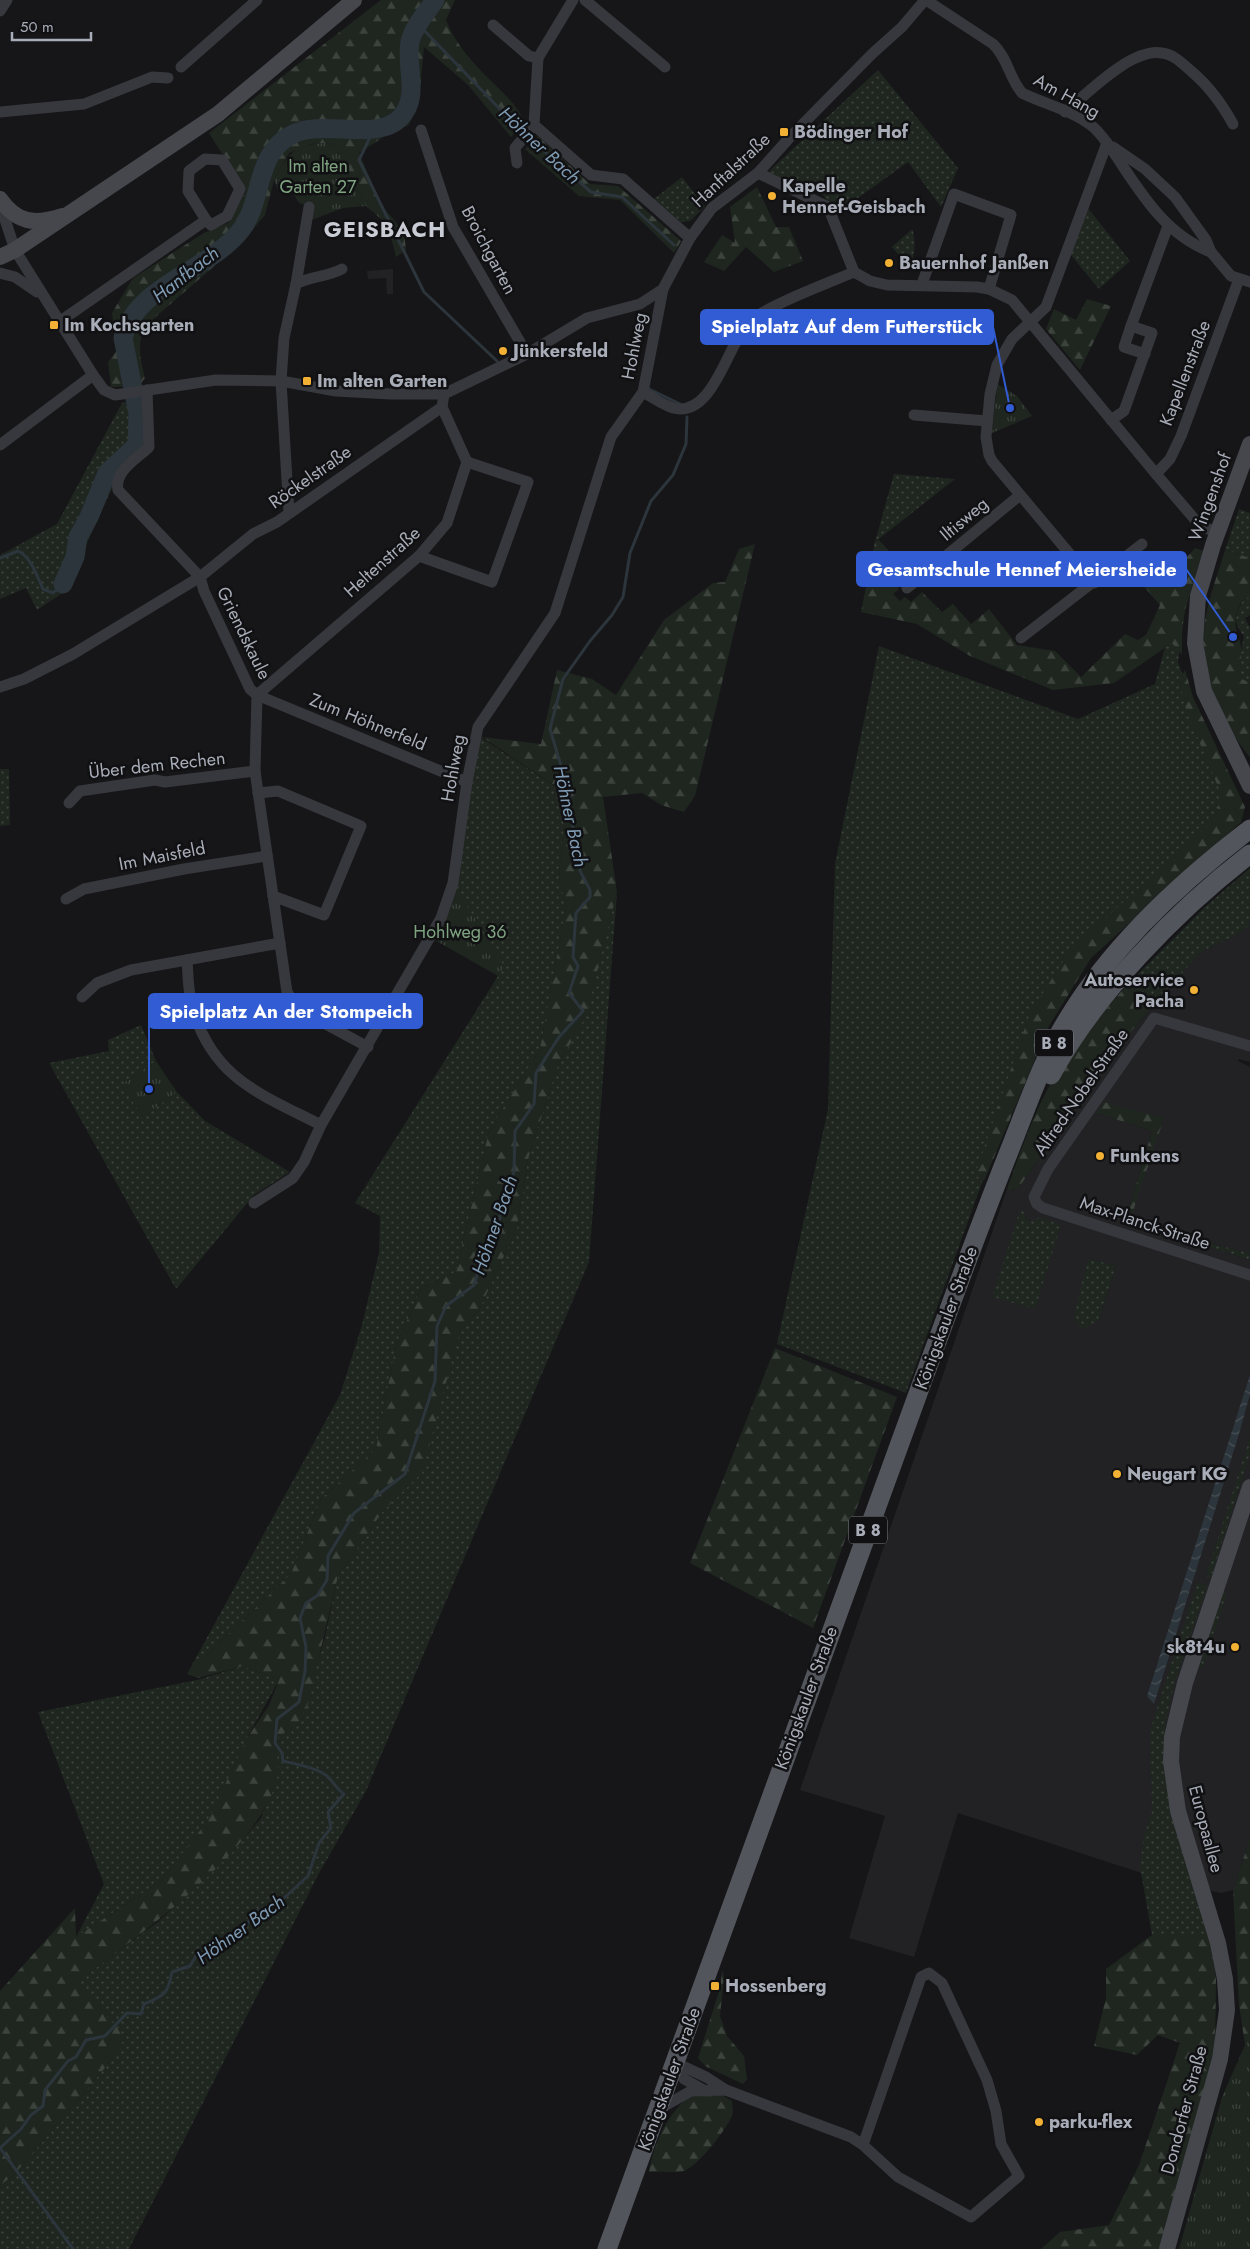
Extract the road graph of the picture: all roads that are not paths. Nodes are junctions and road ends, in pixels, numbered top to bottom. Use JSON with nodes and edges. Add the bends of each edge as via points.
{"nodes":[{"id":1,"x":7,"y":0,"type":"edge"},
{"id":2,"x":257,"y":0,"type":"edge"},
{"id":3,"x":354,"y":0,"type":"edge"},
{"id":4,"x":573,"y":0,"type":"edge"},
{"id":5,"x":585,"y":0,"type":"edge"},
{"id":6,"x":926,"y":0,"type":"edge"},
{"id":7,"x":0,"y":11,"type":"edge"},
{"id":8,"x":493,"y":25,"type":"dead end"},
{"id":9,"x":538,"y":58,"type":"junction"},
{"id":10,"x":181,"y":67,"type":"dead end"},
{"id":11,"x":666,"y":67,"type":"dead end"},
{"id":12,"x":168,"y":78,"type":"dead end"},
{"id":13,"x":0,"y":112,"type":"edge"},
{"id":14,"x":1065,"y":112,"type":"junction"},
{"id":15,"x":1233,"y":124,"type":"dead end"},
{"id":16,"x":532,"y":128,"type":"junction"},
{"id":17,"x":421,"y":130,"type":"dead end"},
{"id":18,"x":1107,"y":143,"type":"junction"},
{"id":19,"x":517,"y":163,"type":"dead end"},
{"id":20,"x":758,"y":173,"type":"junction"},
{"id":21,"x":0,"y":199,"type":"edge"},
{"id":22,"x":0,"y":204,"type":"edge"},
{"id":23,"x":309,"y":207,"type":"dead end"},
{"id":24,"x":76,"y":211,"type":"junction"},
{"id":25,"x":206,"y":220,"type":"junction"},
{"id":26,"x":1168,"y":226,"type":"junction"},
{"id":27,"x":690,"y":238,"type":"junction"},
{"id":28,"x":15,"y":250,"type":"junction"},
{"id":29,"x":1211,"y":252,"type":"junction"},
{"id":30,"x":0,"y":257,"type":"edge"},
{"id":31,"x":342,"y":269,"type":"dead end"},
{"id":32,"x":854,"y":272,"type":"junction"},
{"id":33,"x":0,"y":273,"type":"edge"},
{"id":34,"x":1245,"y":281,"type":"edge"},
{"id":35,"x":296,"y":284,"type":"junction"},
{"id":36,"x":922,"y":284,"type":"junction"},
{"id":37,"x":989,"y":289,"type":"junction"},
{"id":38,"x":663,"y":290,"type":"junction"},
{"id":39,"x":42,"y":296,"type":"junction"},
{"id":40,"x":59,"y":322,"type":"junction"},
{"id":41,"x":1031,"y":322,"type":"junction"},
{"id":42,"x":1131,"y":326,"type":"junction"},
{"id":43,"x":527,"y":354,"type":"junction"},
{"id":44,"x":1145,"y":354,"type":"junction"},
{"id":45,"x":93,"y":375,"type":"junction"},
{"id":46,"x":281,"y":381,"type":"junction"},
{"id":47,"x":143,"y":391,"type":"junction"},
{"id":48,"x":643,"y":392,"type":"junction"},
{"id":49,"x":444,"y":394,"type":"junction"},
{"id":50,"x":442,"y":407,"type":"junction"},
{"id":51,"x":914,"y":415,"type":"dead end"},
{"id":52,"x":1111,"y":420,"type":"junction"},
{"id":53,"x":987,"y":421,"type":"junction"},
{"id":54,"x":1250,"y":444,"type":"edge"},
{"id":55,"x":0,"y":445,"type":"edge"},
{"id":56,"x":467,"y":462,"type":"junction"},
{"id":57,"x":1156,"y":474,"type":"junction"},
{"id":58,"x":1020,"y":495,"type":"junction"},
{"id":59,"x":289,"y":513,"type":"junction"},
{"id":60,"x":1217,"y":534,"type":"junction"},
{"id":61,"x":1142,"y":544,"type":"dead end"},
{"id":62,"x":420,"y":556,"type":"junction"},
{"id":63,"x":200,"y":577,"type":"junction"},
{"id":64,"x":1094,"y":583,"type":"junction"},
{"id":65,"x":907,"y":588,"type":"dead end"},
{"id":66,"x":1021,"y":638,"type":"dead end"},
{"id":67,"x":0,"y":687,"type":"edge"},
{"id":68,"x":257,"y":695,"type":"junction"},
{"id":69,"x":1227,"y":735,"type":"junction"},
{"id":70,"x":1250,"y":764,"type":"edge"},
{"id":71,"x":255,"y":771,"type":"junction"},
{"id":72,"x":467,"y":782,"type":"junction"},
{"id":73,"x":1250,"y":786,"type":"edge"},
{"id":74,"x":258,"y":793,"type":"junction"},
{"id":75,"x":69,"y":803,"type":"dead end"},
{"id":76,"x":1250,"y":829,"type":"edge"},
{"id":77,"x":267,"y":856,"type":"junction"},
{"id":78,"x":1246,"y":860,"type":"edge"},
{"id":79,"x":273,"y":896,"type":"junction"},
{"id":80,"x":66,"y":899,"type":"dead end"},
{"id":81,"x":280,"y":944,"type":"junction"},
{"id":82,"x":187,"y":960,"type":"junction"},
{"id":83,"x":82,"y":997,"type":"dead end"},
{"id":84,"x":368,"y":1046,"type":"junction"},
{"id":85,"x":1250,"y":1046,"type":"edge"},
{"id":86,"x":321,"y":1126,"type":"junction"},
{"id":87,"x":1010,"y":1148,"type":"junction"},
{"id":88,"x":1034,"y":1197,"type":"joint"},
{"id":89,"x":254,"y":1203,"type":"dead end"},
{"id":90,"x":1250,"y":1275,"type":"edge"},
{"id":91,"x":1250,"y":1487,"type":"edge"},
{"id":92,"x":1225,"y":1979,"type":"joint"},
{"id":93,"x":674,"y":2062,"type":"junction"},
{"id":94,"x":703,"y":2089,"type":"junction"},
{"id":95,"x":726,"y":2090,"type":"junction"},
{"id":96,"x":658,"y":2110,"type":"junction"},
{"id":97,"x":863,"y":2145,"type":"junction"},
{"id":98,"x":607,"y":2249,"type":"edge"},
{"id":99,"x":1167,"y":2249,"type":"edge"}],
"edges":[{"from":1,"to":7,"type":"street"},
{"from":2,"to":10,"type":"street"},
{"from":3,"to":24,"type":"main road","via":[[218,114]]},
{"from":4,"to":9,"type":"street"},
{"from":5,"to":11,"type":"street"},
{"from":6,"to":14,"type":"street","name":"Am Hang","via":[[999,49],[1022,93]]},
{"from":6,"to":20,"type":"street","name":"Hanftalstraße"},
{"from":8,"to":9,"type":"street","via":[[529,56]]},
{"from":9,"to":16,"type":"street"},
{"from":12,"to":13,"type":"street","via":[[152,77],[84,104]]},
{"from":14,"to":15,"type":"street","via":[[1124,64],[1140,55],[1161,53],[1176,58],[1194,74],[1222,103]]},
{"from":14,"to":18,"type":"street","name":"Am Hang","via":[[1092,126]]},
{"from":16,"to":19,"type":"street","via":[[515,148]]},
{"from":16,"to":27,"type":"street","via":[[591,176],[623,179]]},
{"from":17,"to":43,"type":"street","name":"Broichgarten","via":[[453,227]]},
{"from":18,"to":26,"type":"street","name":"Am Hang","via":[[1139,192]]},
{"from":18,"to":29,"type":"street","name":"Am Hang","via":[[1144,169],[1175,197]]},
{"from":18,"to":41,"type":"street","via":[[1046,307]]},
{"from":20,"to":27,"type":"street","name":"Hanftalstraße","via":[[712,208]]},
{"from":20,"to":32,"type":"street","via":[[828,207]]},
{"from":21,"to":24,"type":"main road","via":[[10,214],[26,221],[49,220]]},
{"from":22,"to":28,"type":"street"},
{"from":23,"to":35,"type":"street"},
{"from":24,"to":28,"type":"main road"},
{"from":25,"to":25,"type":"street","via":[[188,191],[189,170],[205,159],[222,160],[240,189],[226,216],[211,225]]},
{"from":25,"to":40,"type":"street"},
{"from":26,"to":29,"type":"street","name":"Am Hang","via":[[1196,246]]},
{"from":26,"to":42,"type":"street"},
{"from":27,"to":38,"type":"street","name":"Hanftalstraße"},
{"from":28,"to":30,"type":"main road"},
{"from":28,"to":39,"type":"street"},
{"from":29,"to":34,"type":"street","name":"Am Hang","via":[[1231,276]]},
{"from":31,"to":35,"type":"street"},
{"from":32,"to":36,"type":"street","via":[[870,281],[887,285]]},
{"from":32,"to":48,"type":"street","via":[[764,312],[748,323],[703,401],[690,409],[673,408]]},
{"from":33,"to":39,"type":"street","via":[[16,276]]},
{"from":34,"to":57,"type":"street","name":"Kapellenstraße","via":[[1181,436],[1170,459]]},
{"from":35,"to":46,"type":"street","via":[[284,338]]},
{"from":36,"to":37,"type":"street"},
{"from":36,"to":37,"type":"street","via":[[954,194],[1012,215]]},
{"from":37,"to":41,"type":"street","via":[[1012,300]]},
{"from":38,"to":43,"type":"street","via":[[640,304],[587,318]]},
{"from":38,"to":48,"type":"street","name":"Hohlweg"},
{"from":39,"to":40,"type":"street"},
{"from":40,"to":45,"type":"street"},
{"from":41,"to":52,"type":"street"},
{"from":41,"to":53,"type":"street","via":[[1022,326],[1003,351],[993,378]]},
{"from":42,"to":44,"type":"street","via":[[1152,333]]},
{"from":42,"to":44,"type":"street","via":[[1124,347]]},
{"from":43,"to":49,"type":"street"},
{"from":44,"to":52,"type":"street","via":[[1124,412]]},
{"from":45,"to":47,"type":"street","via":[[104,390],[115,395]]},
{"from":45,"to":55,"type":"street"},
{"from":46,"to":47,"type":"street","via":[[216,380]]},
{"from":46,"to":49,"type":"street","via":[[336,391]]},
{"from":46,"to":59,"type":"street"},
{"from":47,"to":63,"type":"street","via":[[149,447],[119,474],[118,490]]},
{"from":48,"to":72,"type":"street","name":"Hohlweg","via":[[611,437],[555,613],[478,727]]},
{"from":49,"to":50,"type":"street"},
{"from":50,"to":56,"type":"street"},
{"from":50,"to":59,"type":"street","name":"Röckelstraße"},
{"from":51,"to":53,"type":"street"},
{"from":52,"to":57,"type":"street"},
{"from":53,"to":58,"type":"street","via":[[989,455]]},
{"from":54,"to":60,"type":"main road","name":"Wingenshof"},
{"from":56,"to":62,"type":"street","name":"Heltenstraße","via":[[447,523]]},
{"from":56,"to":62,"type":"street","via":[[528,482],[492,582]]},
{"from":57,"to":60,"type":"street","via":[[1198,522]]},
{"from":58,"to":64,"type":"street"},
{"from":58,"to":65,"type":"street","name":"Iltisweg"},
{"from":59,"to":63,"type":"street","name":"Röckelstraße","via":[[253,534]]},
{"from":60,"to":69,"type":"main road","name":"Wingenshof","via":[[1198,596],[1195,643],[1204,691]]},
{"from":61,"to":64,"type":"street"},
{"from":62,"to":68,"type":"street","name":"Heltenstraße"},
{"from":63,"to":67,"type":"street","name":"Röckelstraße","via":[[73,654],[24,679]]},
{"from":63,"to":68,"type":"street","name":"Griendskaule","via":[[250,689]]},
{"from":64,"to":66,"type":"street"},
{"from":68,"to":71,"type":"street","name":"Griendskaule"},
{"from":68,"to":72,"type":"street","name":"Zum Höhnerfeld"},
{"from":69,"to":70,"type":"main road","name":"Wingenshof"},
{"from":69,"to":73,"type":"main road","name":"Wingenshof"},
{"from":71,"to":74,"type":"street","name":"Griendskaule"},
{"from":71,"to":75,"type":"street","name":"Über dem Rechen","via":[[80,791]]},
{"from":72,"to":84,"type":"street","name":"Hohlweg","via":[[448,901],[434,932]]},
{"from":74,"to":77,"type":"street","name":"Griendskaule"},
{"from":74,"to":79,"type":"street","via":[[278,791],[361,826],[324,916]]},
{"from":76,"to":87,"type":"main road","name":"Königskauler Straße","number":"B 8","via":[[1210,860],[1144,922],[1077,1003],[1028,1097]]},
{"from":77,"to":79,"type":"street","name":"Griendskaule"},
{"from":77,"to":80,"type":"street","name":"Im Maisfeld","via":[[84,889]]},
{"from":78,"to":87,"type":"main road","name":"Königskauler Straße","number":"B 8","via":[[1205,892],[1111,991],[1062,1055]]},
{"from":79,"to":81,"type":"street","name":"Griendskaule"},
{"from":81,"to":82,"type":"street"},
{"from":81,"to":84,"type":"street","name":"Griendskaule","via":[[291,1000],[298,1008]]},
{"from":82,"to":83,"type":"street","via":[[131,970],[97,983]]},
{"from":82,"to":86,"type":"street","via":[[191,1004],[202,1034],[216,1058],[249,1088]]},
{"from":84,"to":86,"type":"street","name":"Hohlweg"},
{"from":85,"to":88,"type":"street","name":"Alfred-Nobel-Straße","via":[[1154,1018],[1048,1170]]},
{"from":86,"to":89,"type":"street","name":"Hohlweg","via":[[293,1178]]},
{"from":87,"to":93,"type":"main road","name":"Königskauler Straße","number":"B 8"},
{"from":88,"to":90,"type":"street","name":"Max-Planck-Straße","via":[[1043,1208]]},
{"from":91,"to":92,"type":"main road","name":"Europaallee","via":[[1185,1683],[1172,1737],[1178,1811],[1210,1912]]},
{"from":92,"to":99,"type":"main road","name":"Dondorfer Straße","via":[[1226,2010],[1220,2059]]},
{"from":93,"to":94,"type":"street","via":[[684,2080]]},
{"from":93,"to":95,"type":"street"},
{"from":93,"to":96,"type":"main road","name":"Königskauler Straße","number":"B 8"},
{"from":94,"to":95,"type":"street"},
{"from":94,"to":96,"type":"street","via":[[686,2093]]},
{"from":95,"to":97,"type":"street","via":[[851,2137]]},
{"from":96,"to":98,"type":"main road","name":"Königskauler Straße","number":"B 8"},
{"from":97,"to":97,"type":"street","via":[[921,1976],[929,1973],[942,1983],[987,2080],[1001,2144],[1019,2176],[971,2217],[898,2177]]}]}
